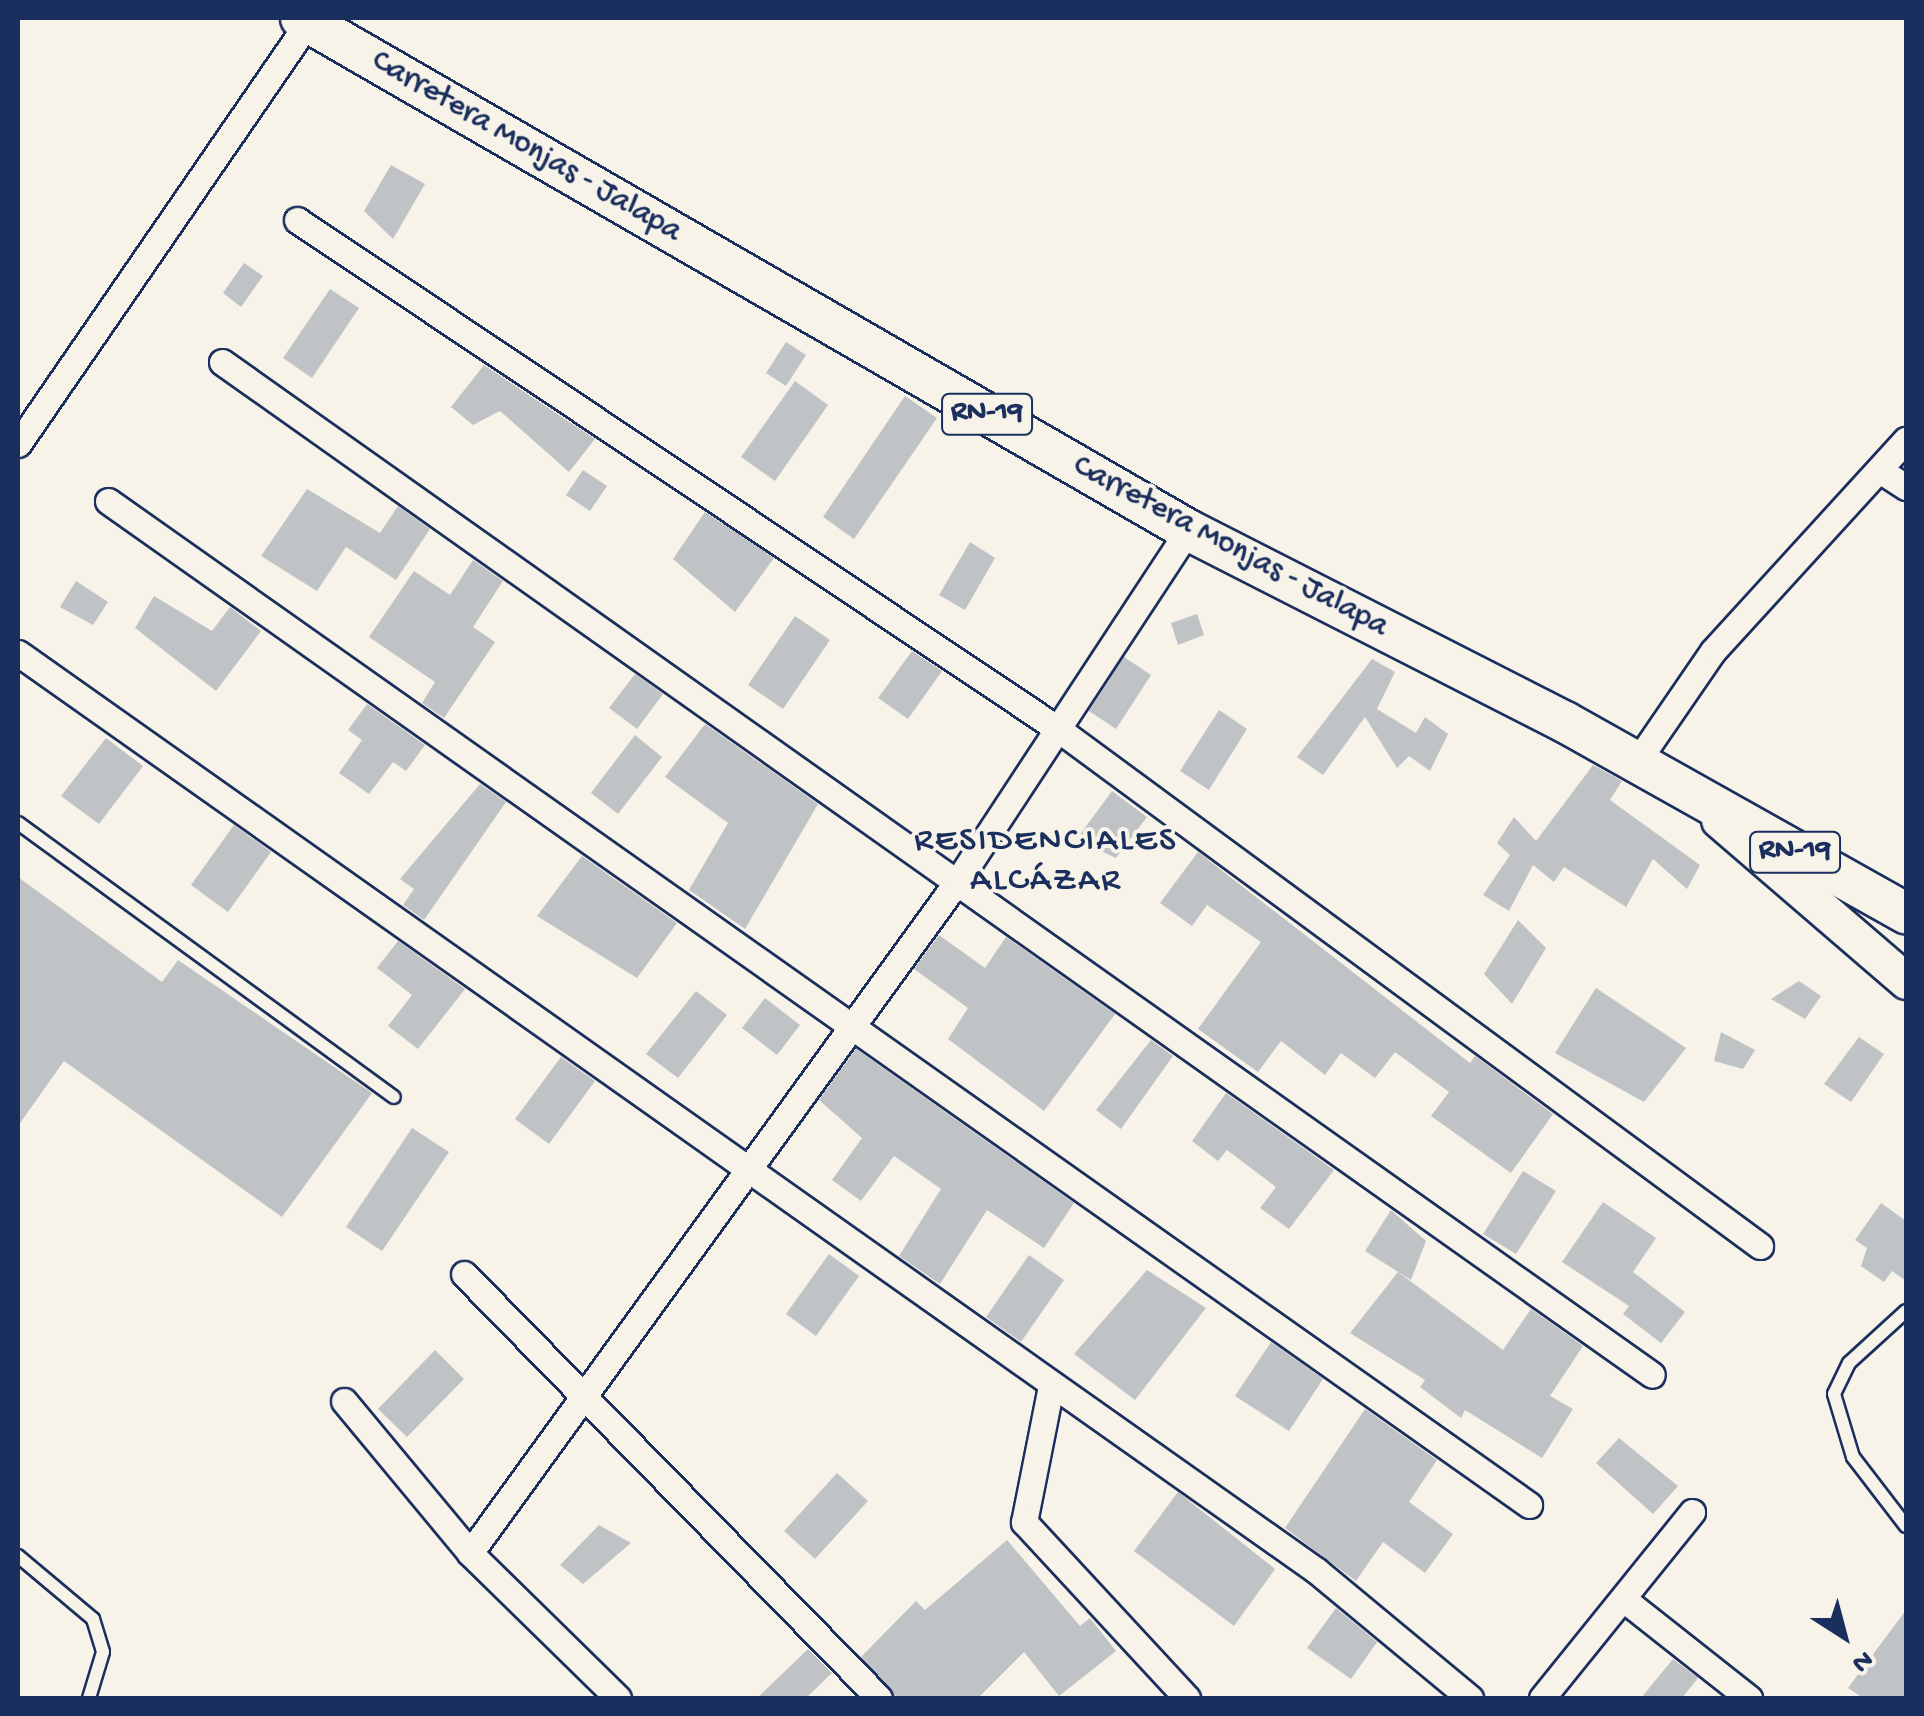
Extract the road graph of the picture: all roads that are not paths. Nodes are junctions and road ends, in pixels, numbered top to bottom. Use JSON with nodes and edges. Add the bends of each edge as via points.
{"nodes":[{"id":1,"x":305,"y":20,"type":"edge"},
{"id":2,"x":297,"y":220,"type":"dead end"},
{"id":3,"x":222,"y":362,"type":"dead end"},
{"id":4,"x":1906,"y":440,"type":"edge"},
{"id":5,"x":18,"y":444,"type":"edge"},
{"id":6,"x":1881,"y":472,"type":"junction"},
{"id":7,"x":1906,"y":486,"type":"edge"},
{"id":8,"x":108,"y":501,"type":"dead end"},
{"id":9,"x":1188,"y":530,"type":"junction"},
{"id":10,"x":18,"y":653,"type":"edge"},
{"id":11,"x":1058,"y":729,"type":"junction"},
{"id":12,"x":1636,"y":763,"type":"junction"},
{"id":13,"x":1684,"y":790,"type":"junction"},
{"id":14,"x":18,"y":822,"type":"edge"},
{"id":15,"x":959,"y":879,"type":"junction"},
{"id":16,"x":1906,"y":913,"type":"edge"},
{"id":17,"x":1906,"y":982,"type":"edge"},
{"id":18,"x":849,"y":1026,"type":"junction"},
{"id":19,"x":394,"y":1097,"type":"dead end"},
{"id":20,"x":747,"y":1170,"type":"junction"},
{"id":21,"x":1760,"y":1246,"type":"dead end"},
{"id":22,"x":464,"y":1274,"type":"dead end"},
{"id":23,"x":1906,"y":1311,"type":"edge"},
{"id":24,"x":1652,"y":1374,"type":"dead end"},
{"id":25,"x":1051,"y":1386,"type":"junction"},
{"id":26,"x":344,"y":1401,"type":"dead end"},
{"id":27,"x":582,"y":1402,"type":"junction"},
{"id":28,"x":1528,"y":1505,"type":"dead end"},
{"id":29,"x":1692,"y":1512,"type":"dead end"},
{"id":30,"x":1906,"y":1526,"type":"edge"},
{"id":31,"x":470,"y":1553,"type":"junction"},
{"id":32,"x":18,"y":1556,"type":"edge"},
{"id":33,"x":1626,"y":1601,"type":"junction"},
{"id":34,"x":90,"y":1698,"type":"edge"},
{"id":35,"x":618,"y":1698,"type":"edge"},
{"id":36,"x":879,"y":1698,"type":"edge"},
{"id":37,"x":1187,"y":1698,"type":"edge"},
{"id":38,"x":1470,"y":1698,"type":"edge"},
{"id":39,"x":1542,"y":1698,"type":"edge"},
{"id":40,"x":1749,"y":1698,"type":"edge"}],
"edges":[{"from":1,"to":5,"type":"street"},
{"from":1,"to":9,"type":"main road","name":"Carretera Monjas - Jalapa","number":"RN-19"},
{"from":2,"to":11,"type":"street"},
{"from":3,"to":15,"type":"street"},
{"from":4,"to":6,"type":"street"},
{"from":6,"to":7,"type":"street"},
{"from":6,"to":12,"type":"street","via":[[1714,651]]},
{"from":8,"to":18,"type":"street"},
{"from":9,"to":11,"type":"street"},
{"from":9,"to":12,"type":"main road","name":"Carretera Monjas - Jalapa","number":"RN-19"},
{"from":10,"to":20,"type":"street"},
{"from":11,"to":15,"type":"street"},
{"from":11,"to":21,"type":"street"},
{"from":12,"to":13,"type":"main road","name":"Carretera Monjas - Jalapa","number":"RN-19"},
{"from":13,"to":16,"type":"main road","name":"Carretera Monjas - Jalapa","number":"RN-19"},
{"from":13,"to":17,"type":"street"},
{"from":14,"to":19,"type":"lane"},
{"from":15,"to":18,"type":"street"},
{"from":15,"to":24,"type":"street"},
{"from":18,"to":20,"type":"street"},
{"from":18,"to":28,"type":"street"},
{"from":20,"to":25,"type":"street"},
{"from":20,"to":27,"type":"street"},
{"from":22,"to":27,"type":"street"},
{"from":23,"to":30,"type":"lane","via":[[1849,1363],[1834,1394],[1853,1457]]},
{"from":25,"to":37,"type":"street","via":[[1024,1522]]},
{"from":25,"to":38,"type":"street","via":[[1317,1571]]},
{"from":26,"to":31,"type":"street"},
{"from":27,"to":31,"type":"street"},
{"from":27,"to":36,"type":"street"},
{"from":29,"to":33,"type":"street"},
{"from":31,"to":35,"type":"street"},
{"from":32,"to":34,"type":"lane","via":[[92,1620],[103,1652]]},
{"from":33,"to":39,"type":"street"},
{"from":33,"to":40,"type":"street"}]}
